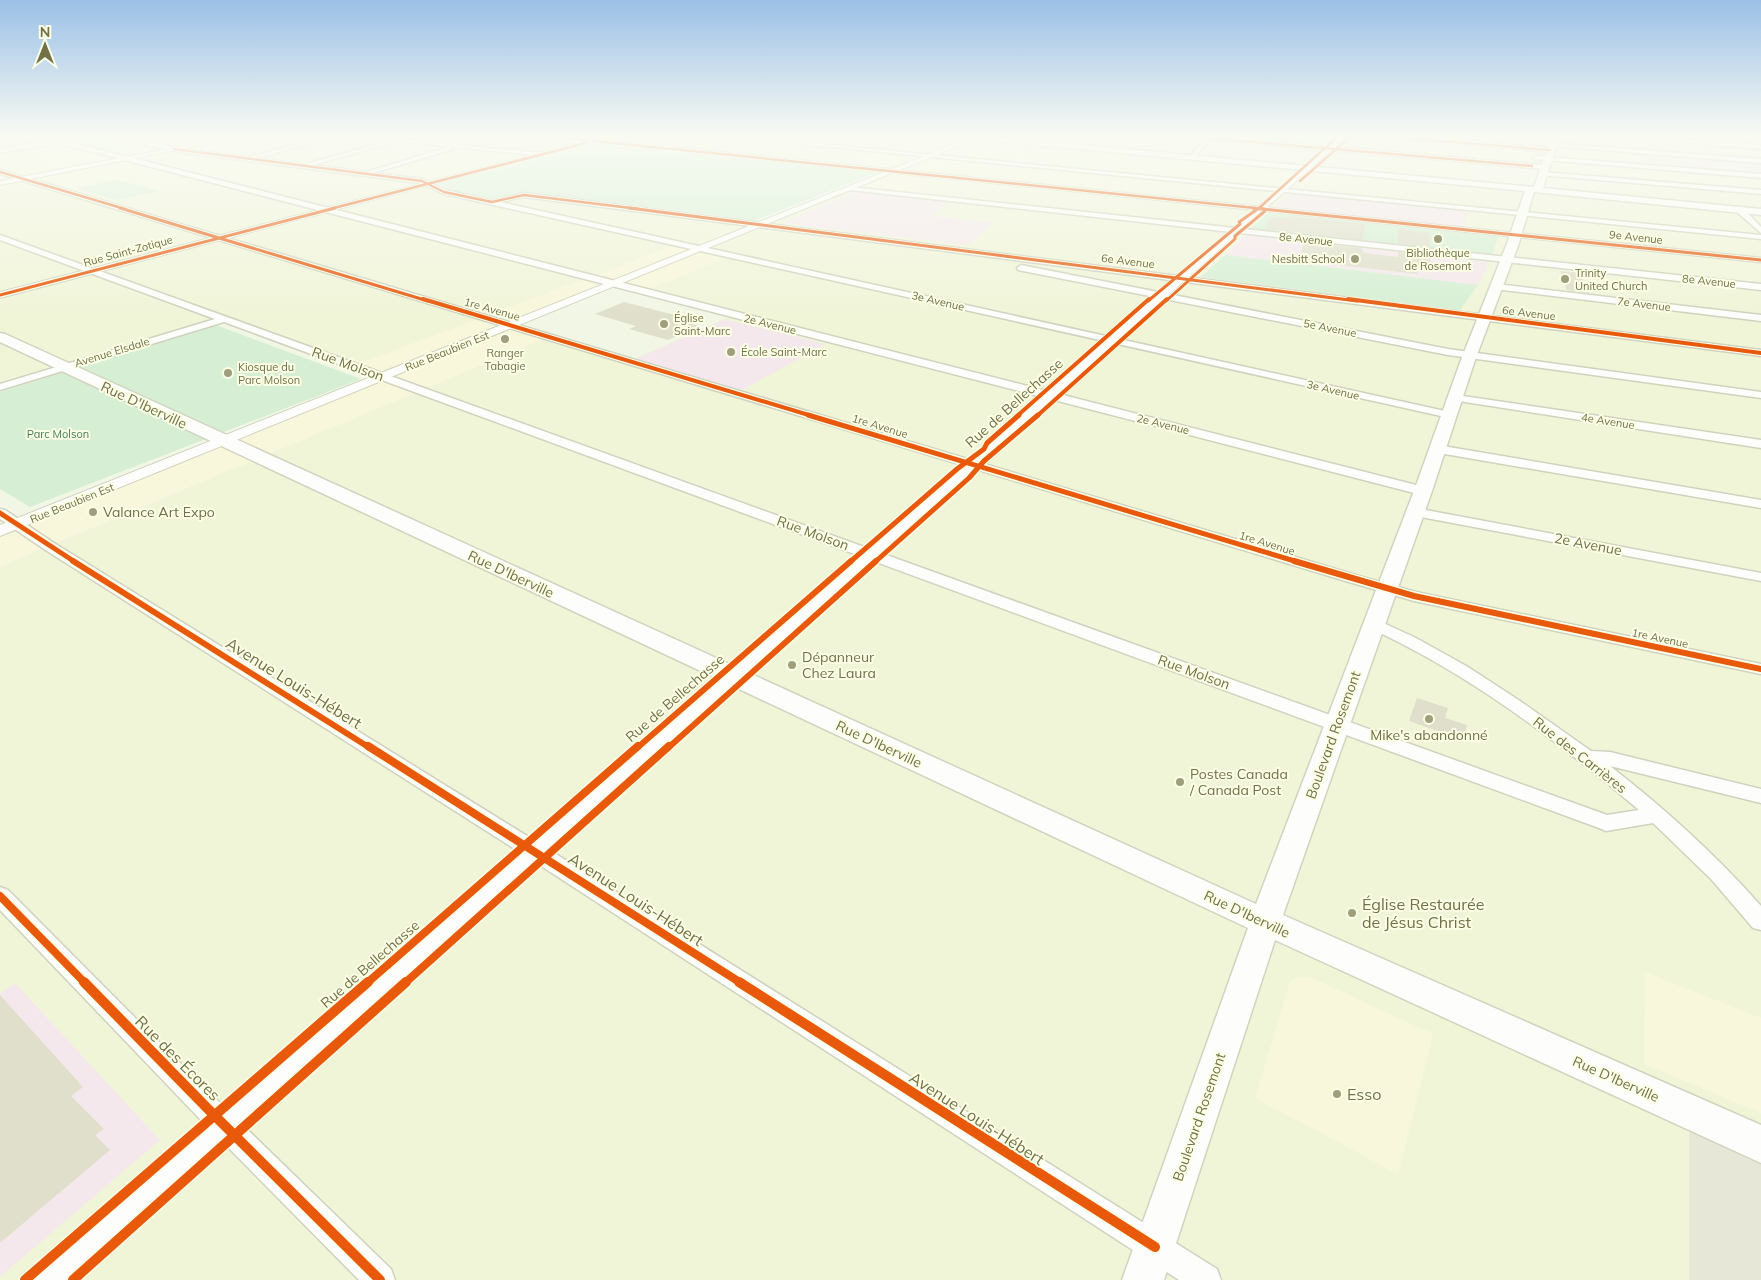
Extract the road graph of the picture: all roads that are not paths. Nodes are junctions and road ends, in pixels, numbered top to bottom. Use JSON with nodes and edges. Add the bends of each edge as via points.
{"nodes":[{"id":1,"x":84,"y":197,"type":"edge"},
{"id":2,"x":275,"y":197,"type":"edge"},
{"id":3,"x":379,"y":197,"type":"edge"},
{"id":4,"x":467,"y":197,"type":"edge"},
{"id":5,"x":520,"y":197,"type":"edge"},
{"id":6,"x":530,"y":197,"type":"edge"},
{"id":7,"x":832,"y":197,"type":"edge"},
{"id":8,"x":922,"y":197,"type":"edge"},
{"id":9,"x":1139,"y":197,"type":"edge"},
{"id":10,"x":1276,"y":197,"type":"edge"},
{"id":11,"x":1350,"y":197,"type":"edge"},
{"id":12,"x":1526,"y":197,"type":"edge"},
{"id":13,"x":1653,"y":197,"type":"edge"},
{"id":14,"x":492,"y":202,"type":"junction"},
{"id":15,"x":1262,"y":209,"type":"junction"},
{"id":16,"x":328,"y":210,"type":"junction"},
{"id":17,"x":1740,"y":210,"type":"junction"},
{"id":18,"x":1761,"y":212,"type":"edge"},
{"id":19,"x":1523,"y":214,"type":"junction"},
{"id":20,"x":761,"y":225,"type":"junction"},
{"id":21,"x":1236,"y":231,"type":"junction"},
{"id":22,"x":1761,"y":231,"type":"edge"},
{"id":23,"x":1515,"y":235,"type":"junction"},
{"id":24,"x":0,"y":237,"type":"edge"},
{"id":25,"x":1761,"y":237,"type":"edge"},
{"id":26,"x":220,"y":238,"type":"junction"},
{"id":27,"x":901,"y":244,"type":"junction"},
{"id":28,"x":702,"y":249,"type":"junction"},
{"id":29,"x":1505,"y":260,"type":"junction"},
{"id":30,"x":1761,"y":260,"type":"edge"},
{"id":31,"x":95,"y":271,"type":"junction"},
{"id":32,"x":1182,"y":277,"type":"junction"},
{"id":33,"x":615,"y":284,"type":"junction"},
{"id":34,"x":1497,"y":287,"type":"junction"},
{"id":35,"x":1761,"y":287,"type":"edge"},
{"id":36,"x":0,"y":295,"type":"edge"},
{"id":37,"x":1162,"y":295,"type":"junction"},
{"id":38,"x":1484,"y":317,"type":"junction"},
{"id":39,"x":1761,"y":318,"type":"edge"},
{"id":40,"x":225,"y":319,"type":"junction"},
{"id":41,"x":511,"y":326,"type":"junction"},
{"id":42,"x":0,"y":337,"type":"edge"},
{"id":43,"x":1112,"y":340,"type":"junction"},
{"id":44,"x":1761,"y":353,"type":"edge"},
{"id":45,"x":1471,"y":355,"type":"junction"},
{"id":46,"x":63,"y":367,"type":"junction"},
{"id":47,"x":383,"y":377,"type":"junction"},
{"id":48,"x":0,"y":386,"type":"edge"},
{"id":49,"x":1050,"y":395,"type":"junction"},
{"id":50,"x":1761,"y":395,"type":"edge"},
{"id":51,"x":1453,"y":407,"type":"junction"},
{"id":52,"x":224,"y":442,"type":"junction"},
{"id":53,"x":1761,"y":444,"type":"edge"},
{"id":54,"x":1437,"y":449,"type":"junction"},
{"id":55,"x":972,"y":465,"type":"junction"},
{"id":56,"x":1424,"y":492,"type":"junction"},
{"id":57,"x":1761,"y":504,"type":"edge"},
{"id":58,"x":1415,"y":512,"type":"junction"},
{"id":59,"x":0,"y":513,"type":"edge"},
{"id":60,"x":19,"y":524,"type":"junction"},
{"id":61,"x":0,"y":532,"type":"edge"},
{"id":62,"x":872,"y":554,"type":"junction"},
{"id":63,"x":1761,"y":577,"type":"edge"},
{"id":64,"x":1386,"y":588,"type":"junction"},
{"id":65,"x":1373,"y":624,"type":"junction"},
{"id":66,"x":1761,"y":669,"type":"edge"},
{"id":67,"x":734,"y":677,"type":"junction"},
{"id":68,"x":1336,"y":724,"type":"junction"},
{"id":69,"x":1586,"y":757,"type":"junction"},
{"id":70,"x":1761,"y":796,"type":"edge"},
{"id":71,"x":1657,"y":815,"type":"junction"},
{"id":72,"x":536,"y":852,"type":"junction"},
{"id":73,"x":0,"y":896,"type":"edge"},
{"id":74,"x":1761,"y":921,"type":"edge"},
{"id":75,"x":1264,"y":922,"type":"junction"},
{"id":76,"x":225,"y":1126,"type":"junction"},
{"id":77,"x":1761,"y":1144,"type":"edge"},
{"id":78,"x":1155,"y":1247,"type":"junction"},
{"id":79,"x":50,"y":1280,"type":"edge"},
{"id":80,"x":380,"y":1280,"type":"edge"},
{"id":81,"x":1143,"y":1280,"type":"edge"},
{"id":82,"x":1206,"y":1280,"type":"edge"}],
"edges":[{"from":1,"to":26,"type":"street","name":"1re Avenue"},
{"from":2,"to":16,"type":"street","name":"2e Avenue"},
{"from":3,"to":16,"type":"street","name":"Rue Saint-Zotique"},
{"from":4,"to":14,"type":"street","name":"3e Avenue"},
{"from":5,"to":14,"type":"street","name":"6e Avenue"},
{"from":6,"to":20,"type":"street","name":"6e Avenue"},
{"from":7,"to":20,"type":"street","name":"Rue Beaubien Est"},
{"from":8,"to":21,"type":"street","name":"8e Avenue"},
{"from":9,"to":15,"type":"street","name":"9e Avenue"},
{"from":10,"to":15,"type":"street","name":"Rue de Bellechasse"},
{"from":11,"to":19,"type":"street"},
{"from":12,"to":19,"type":"main road","name":"Boulevard Rosemont"},
{"from":13,"to":17,"type":"main road"},
{"from":14,"to":28,"type":"street","name":"3e Avenue"},
{"from":15,"to":21,"type":"street","name":"Rue de Bellechasse"},
{"from":15,"to":23,"type":"street","name":"9e Avenue"},
{"from":16,"to":26,"type":"street","name":"Rue Saint-Zotique"},
{"from":16,"to":33,"type":"street","name":"2e Avenue"},
{"from":17,"to":18,"type":"main road"},
{"from":17,"to":22,"type":"street"},
{"from":19,"to":23,"type":"main road","name":"Boulevard Rosemont"},
{"from":19,"to":25,"type":"street"},
{"from":20,"to":27,"type":"street","name":"6e Avenue"},
{"from":20,"to":28,"type":"street","name":"Rue Beaubien Est"},
{"from":21,"to":29,"type":"street","name":"8e Avenue"},
{"from":21,"to":32,"type":"street","name":"Rue de Bellechasse"},
{"from":23,"to":29,"type":"main road","name":"Boulevard Rosemont"},
{"from":23,"to":30,"type":"street","name":"9e Avenue"},
{"from":24,"to":31,"type":"street","name":"Rue Molson"},
{"from":26,"to":31,"type":"street","name":"Rue Saint-Zotique"},
{"from":26,"to":41,"type":"street","name":"1re Avenue"},
{"from":27,"to":32,"type":"street","name":"6e Avenue"},
{"from":27,"to":37,"type":"street","name":"5e Avenue"},
{"from":28,"to":33,"type":"street","name":"Rue Beaubien Est"},
{"from":28,"to":43,"type":"street","name":"3e Avenue"},
{"from":29,"to":34,"type":"main road","name":"Boulevard Rosemont"},
{"from":29,"to":35,"type":"street","name":"8e Avenue"},
{"from":31,"to":36,"type":"street","name":"Rue Saint-Zotique"},
{"from":31,"to":40,"type":"street","name":"Rue Molson"},
{"from":32,"to":37,"type":"street","name":"Rue de Bellechasse"},
{"from":32,"to":38,"type":"street","name":"6e Avenue"},
{"from":33,"to":41,"type":"street","name":"Rue Beaubien Est"},
{"from":33,"to":49,"type":"street","name":"2e Avenue"},
{"from":34,"to":38,"type":"main road","name":"Boulevard Rosemont"},
{"from":34,"to":39,"type":"street","name":"7e Avenue"},
{"from":37,"to":43,"type":"street","name":"Rue de Bellechasse"},
{"from":37,"to":45,"type":"street","name":"5e Avenue"},
{"from":38,"to":44,"type":"street","name":"6e Avenue"},
{"from":38,"to":45,"type":"main road","name":"Boulevard Rosemont"},
{"from":40,"to":46,"type":"street","name":"Avenue Elsdale"},
{"from":40,"to":47,"type":"street","name":"Rue Molson"},
{"from":41,"to":47,"type":"street","name":"Rue Beaubien Est"},
{"from":41,"to":55,"type":"street","name":"1re Avenue"},
{"from":42,"to":46,"type":"main road","name":"Rue D'Iberville"},
{"from":43,"to":49,"type":"street","name":"Rue de Bellechasse"},
{"from":43,"to":51,"type":"street","name":"3e Avenue"},
{"from":45,"to":50,"type":"street","name":"5e Avenue"},
{"from":45,"to":51,"type":"main road","name":"Boulevard Rosemont"},
{"from":46,"to":48,"type":"street","name":"Avenue Elsdale"},
{"from":46,"to":52,"type":"main road","name":"Rue D'Iberville"},
{"from":47,"to":52,"type":"street","name":"Rue Beaubien Est"},
{"from":47,"to":62,"type":"street","name":"Rue Molson"},
{"from":49,"to":55,"type":"street","name":"Rue de Bellechasse"},
{"from":49,"to":56,"type":"street","name":"2e Avenue"},
{"from":51,"to":53,"type":"street","name":"4e Avenue"},
{"from":51,"to":54,"type":"main road","name":"Boulevard Rosemont"},
{"from":52,"to":60,"type":"street","name":"Rue Beaubien Est"},
{"from":52,"to":67,"type":"main road","name":"Rue D'Iberville"},
{"from":54,"to":56,"type":"main road","name":"Boulevard Rosemont"},
{"from":54,"to":57,"type":"street"},
{"from":55,"to":62,"type":"street","name":"Rue de Bellechasse"},
{"from":55,"to":64,"type":"street","name":"1re Avenue"},
{"from":56,"to":58,"type":"main road","name":"Boulevard Rosemont"},
{"from":58,"to":63,"type":"street","name":"2e Avenue"},
{"from":58,"to":64,"type":"main road","name":"Boulevard Rosemont"},
{"from":59,"to":60,"type":"street","name":"Avenue Louis-Hébert"},
{"from":60,"to":61,"type":"street","name":"Rue Beaubien Est"},
{"from":60,"to":72,"type":"street","name":"Avenue Louis-Hébert"},
{"from":62,"to":67,"type":"street","name":"Rue de Bellechasse"},
{"from":62,"to":68,"type":"street","name":"Rue Molson"},
{"from":64,"to":65,"type":"main road","name":"Boulevard Rosemont"},
{"from":64,"to":66,"type":"street","name":"1re Avenue"},
{"from":65,"to":68,"type":"main road","name":"Boulevard Rosemont"},
{"from":65,"to":69,"type":"street","name":"Rue des Carrières","via":[[1413,640],[1458,667]]},
{"from":67,"to":72,"type":"street","name":"Rue de Bellechasse"},
{"from":67,"to":75,"type":"main road","name":"Rue D'Iberville"},
{"from":68,"to":71,"type":"street","name":"Rue Molson","via":[[1606,823]]},
{"from":68,"to":75,"type":"main road","name":"Boulevard Rosemont"},
{"from":69,"to":70,"type":"street","via":[[1610,759]]},
{"from":69,"to":71,"type":"street","name":"Rue des Carrières"},
{"from":71,"to":74,"type":"street","name":"Rue des Carrières","via":[[1718,872]]},
{"from":72,"to":76,"type":"street","name":"Rue de Bellechasse"},
{"from":72,"to":78,"type":"street","name":"Avenue Louis-Hébert"},
{"from":73,"to":76,"type":"street","name":"Rue des Écores"},
{"from":75,"to":77,"type":"main road","name":"Rue D'Iberville"},
{"from":75,"to":78,"type":"main road","name":"Boulevard Rosemont"},
{"from":76,"to":79,"type":"street","name":"Rue de Bellechasse"},
{"from":76,"to":80,"type":"street","name":"Rue des Écores"},
{"from":78,"to":81,"type":"main road","name":"Boulevard Rosemont"},
{"from":78,"to":82,"type":"street","name":"Avenue Louis-Hébert"}]}
